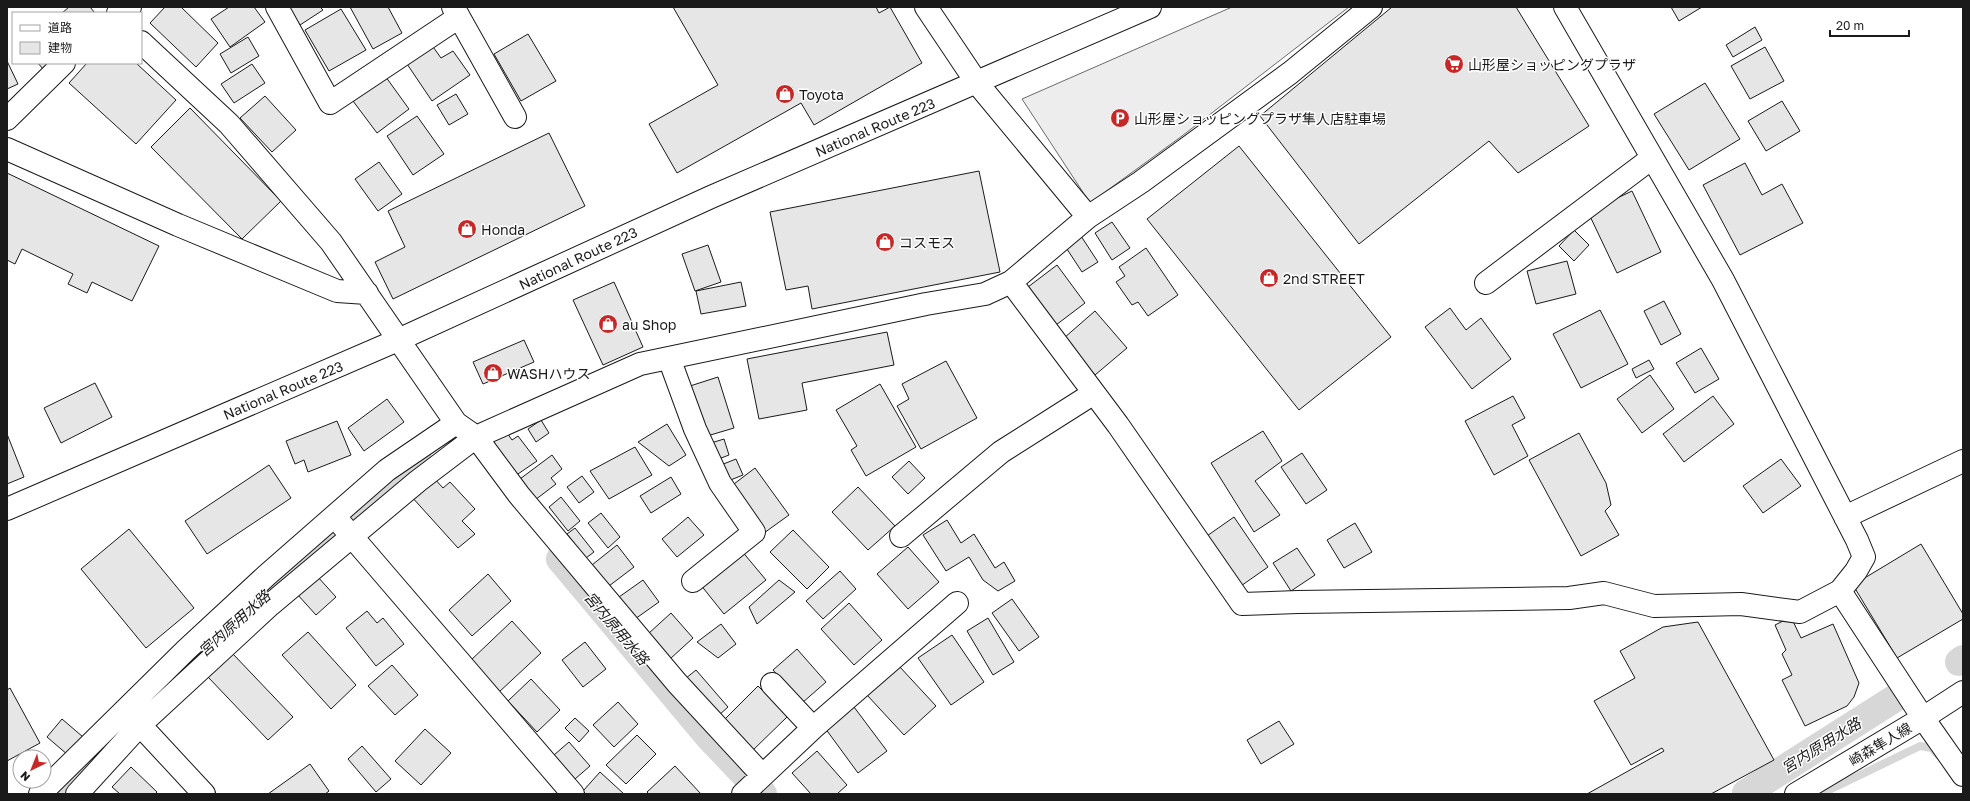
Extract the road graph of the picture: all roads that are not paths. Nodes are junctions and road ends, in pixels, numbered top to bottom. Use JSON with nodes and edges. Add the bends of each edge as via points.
{"nodes":[{"id":1,"x":130,"y":7,"type":"edge"},
{"id":2,"x":277,"y":7,"type":"edge"},
{"id":3,"x":926,"y":7,"type":"edge"},
{"id":4,"x":1150,"y":7,"type":"edge"},
{"id":5,"x":1372,"y":7,"type":"edge"},
{"id":6,"x":1565,"y":7,"type":"edge"},
{"id":7,"x":120,"y":12,"type":"edge"},
{"id":8,"x":456,"y":12,"type":"edge"},
{"id":9,"x":142,"y":43,"type":"edge"},
{"id":10,"x":63,"y":64,"type":"edge"},
{"id":11,"x":977,"y":83,"type":"junction"},
{"id":12,"x":515,"y":117,"type":"dead end"},
{"id":13,"x":7,"y":119,"type":"edge"},
{"id":14,"x":7,"y":149,"type":"edge"},
{"id":15,"x":1652,"y":158,"type":"junction"},
{"id":16,"x":1088,"y":217,"type":"junction"},
{"id":17,"x":1012,"y":282,"type":"junction"},
{"id":18,"x":1486,"y":283,"type":"dead end"},
{"id":19,"x":367,"y":292,"type":"junction"},
{"id":20,"x":398,"y":340,"type":"junction"},
{"id":21,"x":669,"y":358,"type":"junction"},
{"id":22,"x":1094,"y":393,"type":"junction"},
{"id":23,"x":456,"y":424,"type":"junction"},
{"id":24,"x":476,"y":437,"type":"junction"},
{"id":25,"x":1963,"y":461,"type":"edge"},
{"id":26,"x":7,"y":509,"type":"edge"},
{"id":27,"x":334,"y":516,"type":"junction"},
{"id":28,"x":1845,"y":517,"type":"junction"},
{"id":29,"x":901,"y":536,"type":"dead end"},
{"id":30,"x":351,"y":537,"type":"junction"},
{"id":31,"x":693,"y":581,"type":"dead end"},
{"id":32,"x":1840,"y":591,"type":"junction"},
{"id":33,"x":957,"y":603,"type":"dead end"},
{"id":34,"x":772,"y":684,"type":"dead end"},
{"id":35,"x":1963,"y":692,"type":"edge"},
{"id":36,"x":1923,"y":718,"type":"junction"},
{"id":37,"x":140,"y":725,"type":"junction"},
{"id":38,"x":813,"y":728,"type":"junction"},
{"id":39,"x":762,"y":775,"type":"junction"},
{"id":40,"x":1963,"y":775,"type":"edge"},
{"id":41,"x":40,"y":794,"type":"edge"},
{"id":42,"x":77,"y":794,"type":"edge"},
{"id":43,"x":204,"y":794,"type":"edge"},
{"id":44,"x":573,"y":794,"type":"edge"},
{"id":45,"x":744,"y":794,"type":"edge"},
{"id":46,"x":1796,"y":794,"type":"edge"}],
"edges":[{"from":1,"to":7,"type":"main road"},
{"from":2,"to":8,"type":"main road","via":[[330,103]]},
{"from":3,"to":11,"type":"main road"},
{"from":4,"to":11,"type":"main road","name":"National Route 223"},
{"from":5,"to":16,"type":"main road","via":[[1290,73],[1141,182]]},
{"from":6,"to":15,"type":"main road"},
{"from":8,"to":12,"type":"main road"},
{"from":9,"to":19,"type":"main road","via":[[229,124],[331,242]]},
{"from":10,"to":13,"type":"main road"},
{"from":11,"to":16,"type":"main road"},
{"from":11,"to":20,"type":"main road","name":"National Route 223","via":[[711,197]]},
{"from":14,"to":19,"type":"main road","via":[[178,225],[337,291]]},
{"from":15,"to":18,"type":"main road"},
{"from":15,"to":28,"type":"main road","via":[[1723,280]]},
{"from":16,"to":17,"type":"main road"},
{"from":17,"to":21,"type":"main road","via":[[985,294]]},
{"from":17,"to":22,"type":"main road"},
{"from":19,"to":20,"type":"main road"},
{"from":20,"to":23,"type":"main road"},
{"from":20,"to":26,"type":"main road","name":"National Route 223"},
{"from":21,"to":24,"type":"main road","via":[[640,364]]},
{"from":21,"to":31,"type":"main road","via":[[695,429],[720,483],[754,532]]},
{"from":22,"to":29,"type":"main road","via":[[1001,452]]},
{"from":22,"to":32,"type":"main road","via":[[1242,604],[1569,598],[1604,593],[1654,606],[1741,604],[1800,612]]},
{"from":23,"to":24,"type":"main road"},
{"from":23,"to":27,"type":"main road","via":[[387,470]]},
{"from":24,"to":30,"type":"main road"},
{"from":24,"to":39,"type":"main road","via":[[519,495],[677,683]]},
{"from":25,"to":28,"type":"main road"},
{"from":27,"to":30,"type":"main road"},
{"from":27,"to":41,"type":"main road","via":[[186,650]]},
{"from":28,"to":32,"type":"main road","via":[[1864,557]]},
{"from":30,"to":37,"type":"main road","via":[[270,605]]},
{"from":30,"to":44,"type":"main road"},
{"from":32,"to":36,"type":"main road"},
{"from":33,"to":38,"type":"main road"},
{"from":34,"to":38,"type":"main road"},
{"from":35,"to":36,"type":"main road","name":"崎森隼人線"},
{"from":36,"to":40,"type":"main road"},
{"from":36,"to":46,"type":"main road","name":"崎森隼人線"},
{"from":37,"to":42,"type":"main road"},
{"from":37,"to":43,"type":"main road"},
{"from":38,"to":39,"type":"main road"},
{"from":39,"to":45,"type":"main road"}]}
